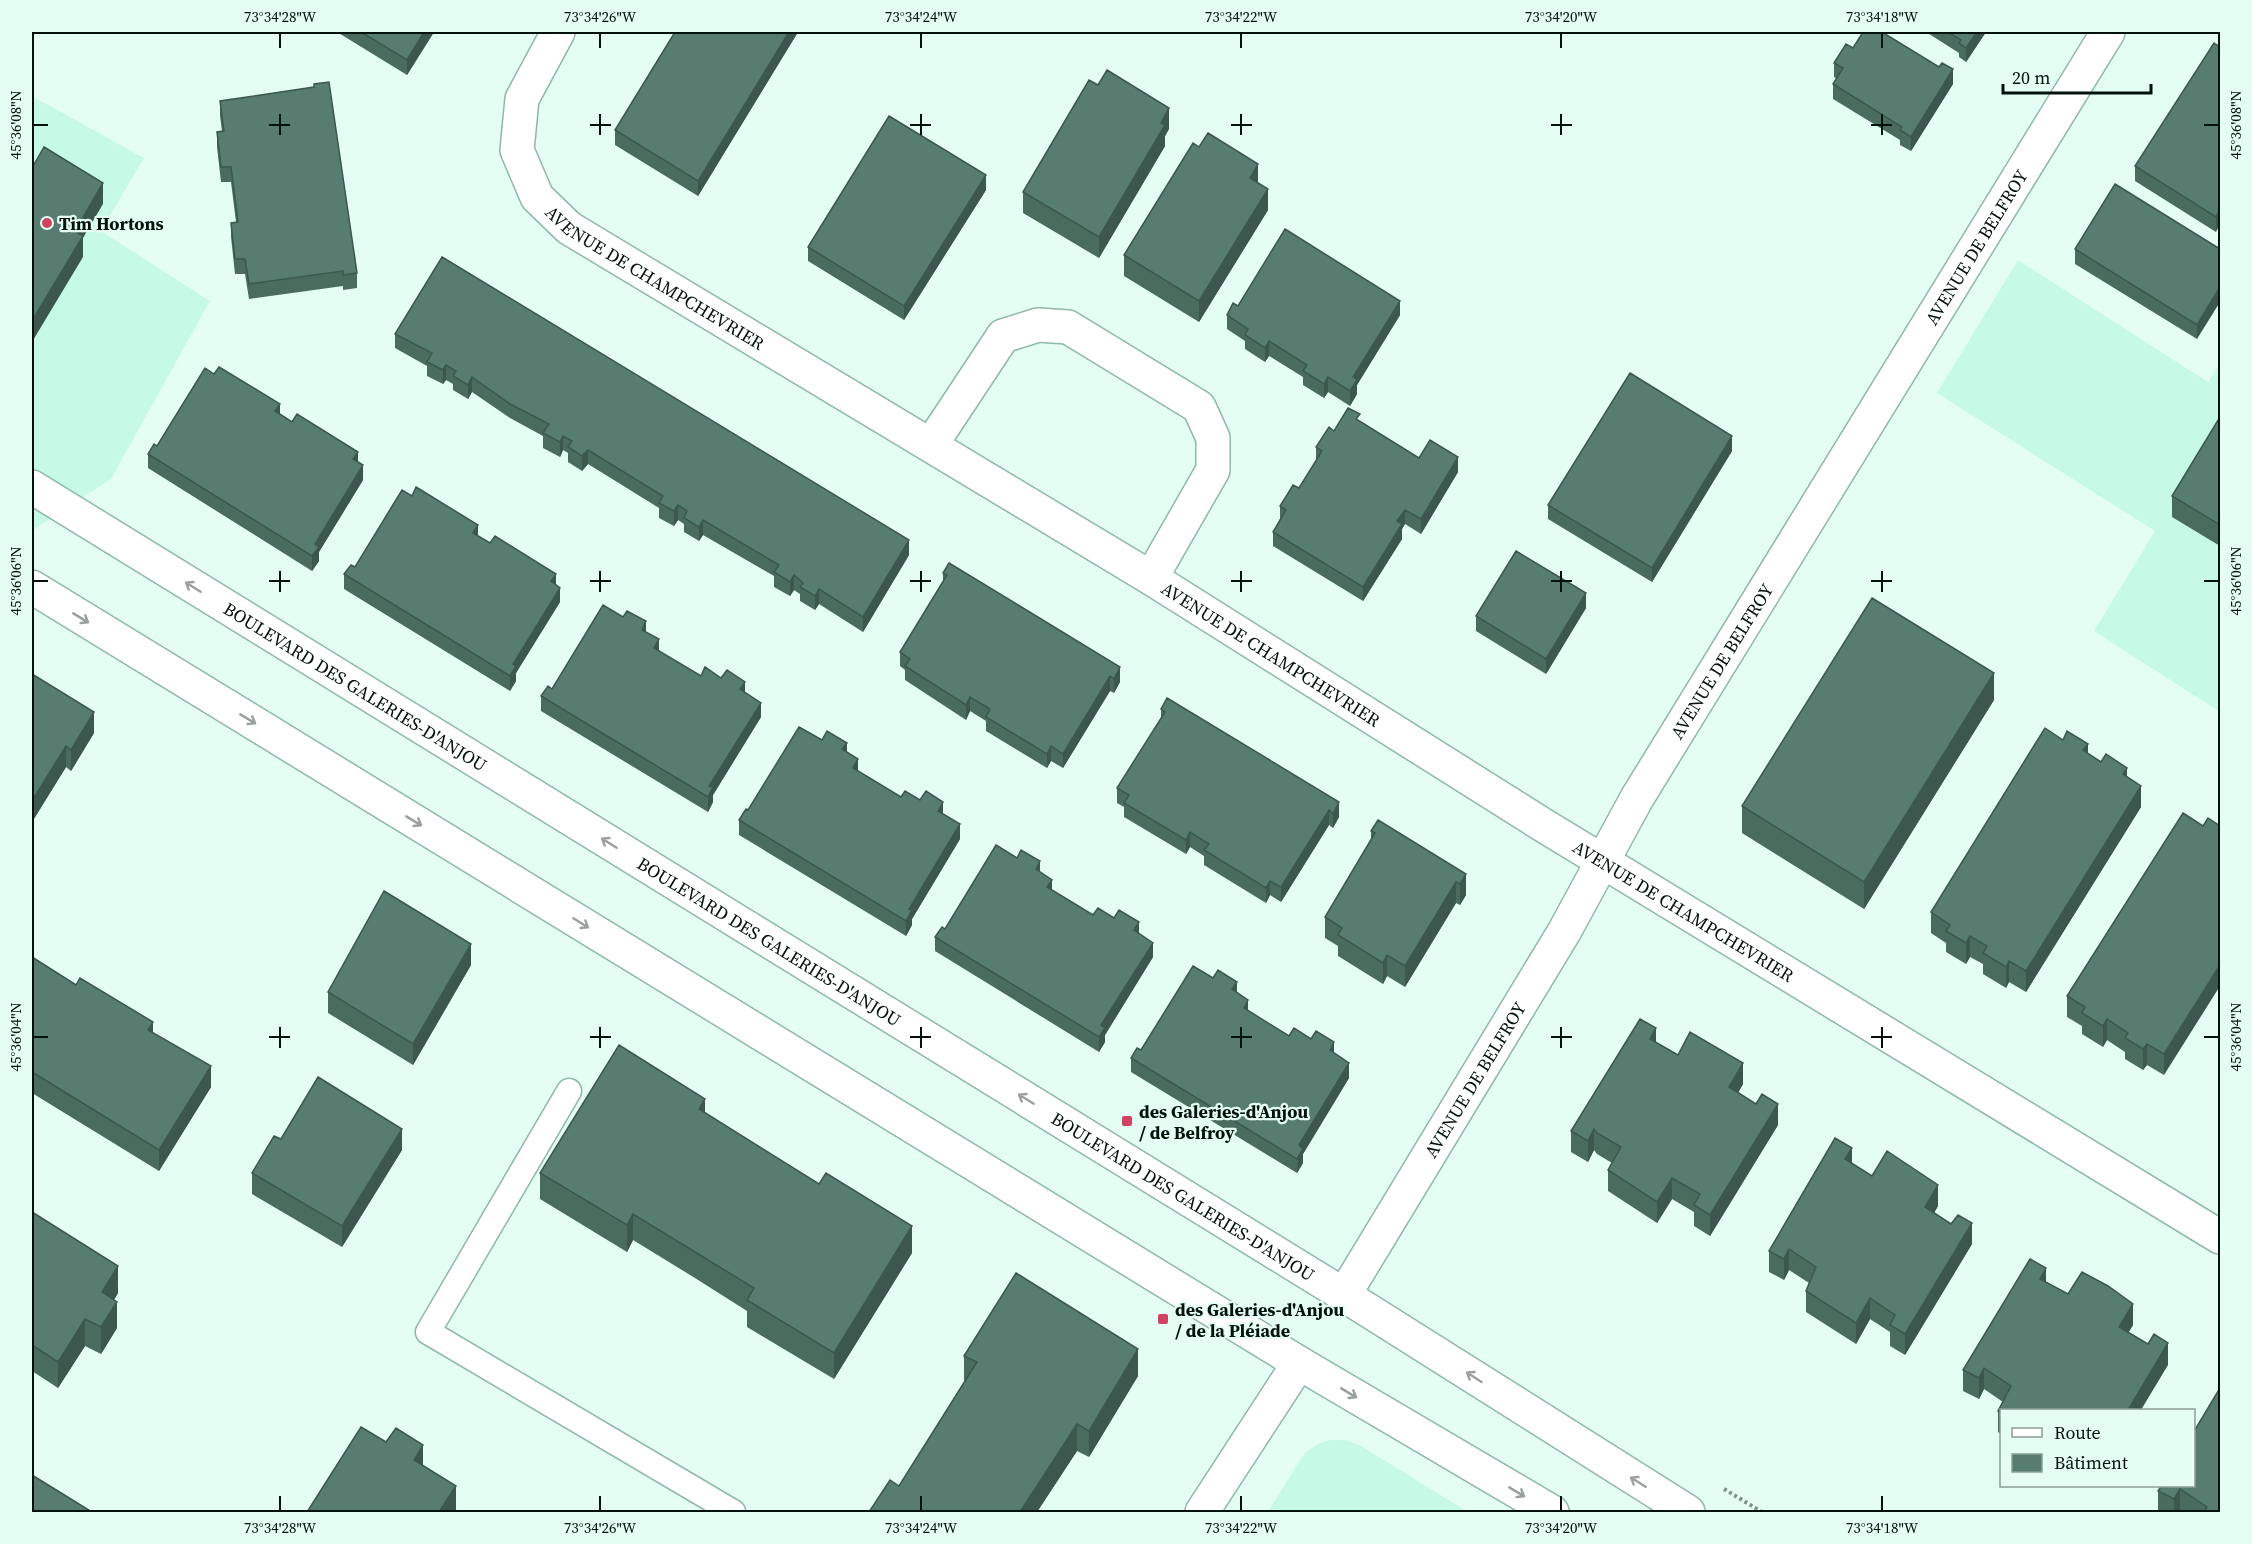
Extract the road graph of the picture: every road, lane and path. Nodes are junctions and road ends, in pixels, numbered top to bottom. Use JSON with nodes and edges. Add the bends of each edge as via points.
{"nodes":[{"id":1,"x":558,"y":32,"type":"edge"},
{"id":2,"x":2108,"y":32,"type":"edge"},
{"id":3,"x":931,"y":445,"type":"junction"},
{"id":4,"x":32,"y":488,"type":"edge"},
{"id":5,"x":1151,"y":578,"type":"junction"},
{"id":6,"x":32,"y":587,"type":"edge"},
{"id":7,"x":1604,"y":860,"type":"junction"},
{"id":8,"x":568,"y":1091,"type":"dead end"},
{"id":9,"x":2220,"y":1237,"type":"edge"},
{"id":10,"x":1344,"y":1295,"type":"junction"},
{"id":11,"x":1299,"y":1363,"type":"junction"},
{"id":12,"x":733,"y":1512,"type":"edge"},
{"id":13,"x":1202,"y":1512,"type":"edge"},
{"id":14,"x":1552,"y":1512,"type":"edge"},
{"id":15,"x":1688,"y":1512,"type":"edge"}],
"edges":[{"from":1,"to":3,"type":"street","name":"AVENUE DE CHAMPCHEVRIER","via":[[522,99],[517,150],[537,197],[569,228]]},
{"from":2,"to":7,"type":"street","name":"AVENUE DE BELFROY","via":[[1637,798]]},
{"from":3,"to":5,"type":"street","name":"AVENUE DE CHAMPCHEVRIER"},
{"from":3,"to":5,"type":"street","name":"AVENUE DE CHAMPCHEVRIER","via":[[1003,336],[1038,325],[1068,327],[1088,339],[1199,407],[1213,438],[1213,470]]},
{"from":10,"to":4,"type":"street","name":"BOULEVARD DES GALERIES-D'ANJOU","one_way":true},
{"from":5,"to":7,"type":"street","name":"AVENUE DE CHAMPCHEVRIER"},
{"from":6,"to":11,"type":"street","one_way":true},
{"from":7,"to":9,"type":"street","name":"AVENUE DE CHAMPCHEVRIER"},
{"from":7,"to":10,"type":"street","name":"AVENUE DE BELFROY"},
{"from":8,"to":12,"type":"lane","via":[[428,1332]]},
{"from":15,"to":10,"type":"street","name":"BOULEVARD DES GALERIES-D'ANJOU","one_way":true},
{"from":11,"to":13,"type":"street"},
{"from":11,"to":14,"type":"street","one_way":true}]}
